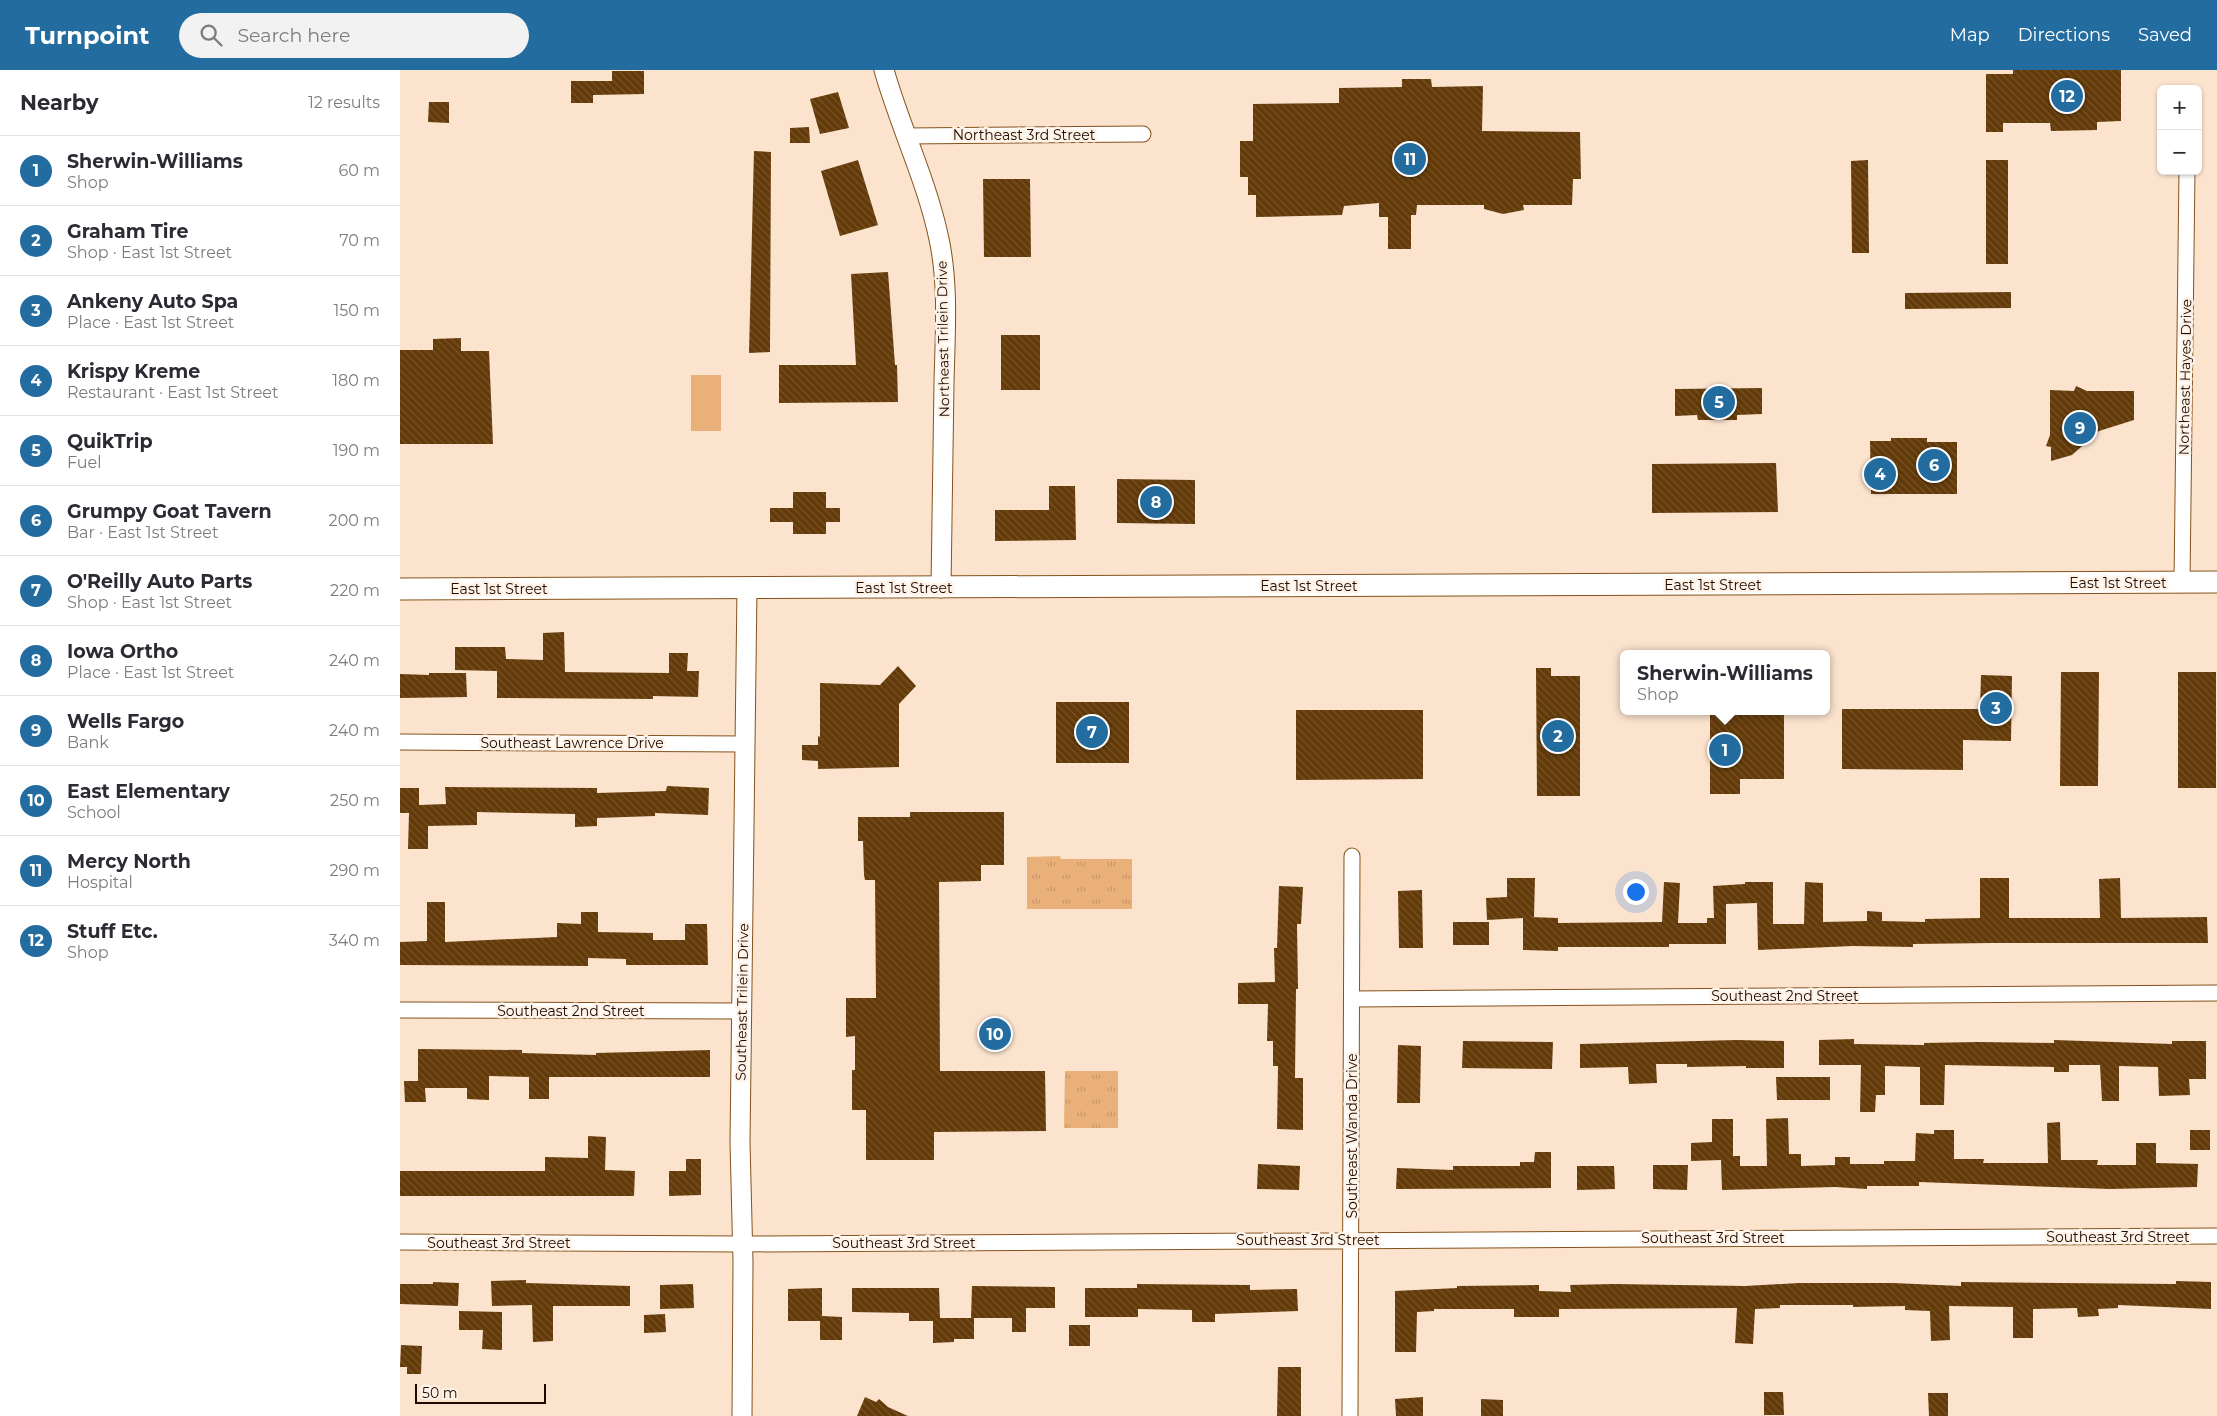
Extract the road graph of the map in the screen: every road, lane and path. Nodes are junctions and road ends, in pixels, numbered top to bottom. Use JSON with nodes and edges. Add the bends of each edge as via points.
{"nodes":[{"id":1,"x":884,"y":70,"type":"edge"},
{"id":2,"x":1143,"y":134,"type":"dead end"},
{"id":3,"x":905,"y":136,"type":"junction"},
{"id":4,"x":2187,"y":175,"type":"edge"},
{"id":5,"x":2182,"y":582,"type":"junction"},
{"id":6,"x":2217,"y":582,"type":"edge"},
{"id":7,"x":747,"y":588,"type":"junction"},
{"id":8,"x":941,"y":588,"type":"junction"},
{"id":9,"x":400,"y":589,"type":"edge"},
{"id":10,"x":400,"y":742,"type":"edge"},
{"id":11,"x":745,"y":744,"type":"junction"},
{"id":12,"x":1352,"y":856,"type":"dead end"},
{"id":13,"x":2217,"y":993,"type":"edge"},
{"id":14,"x":1352,"y":999,"type":"junction"},
{"id":15,"x":400,"y":1010,"type":"edge"},
{"id":16,"x":742,"y":1011,"type":"junction"},
{"id":17,"x":2217,"y":1236,"type":"edge"},
{"id":18,"x":1352,"y":1240,"type":"junction"},
{"id":19,"x":400,"y":1242,"type":"edge"},
{"id":20,"x":742,"y":1244,"type":"junction"},
{"id":21,"x":742,"y":1416,"type":"edge"},
{"id":22,"x":1350,"y":1416,"type":"edge"}],
"edges":[{"from":1,"to":3,"type":"street","name":"Northeast Trilein Drive"},
{"from":2,"to":3,"type":"street","name":"Northeast 3rd Street"},
{"from":3,"to":8,"type":"street","name":"Northeast Trilein Drive","via":[[931,207],[944,272]]},
{"from":4,"to":5,"type":"street","name":"Northeast Hayes Drive"},
{"from":5,"to":6,"type":"main road","name":"East 1st Street"},
{"from":5,"to":8,"type":"main road","name":"East 1st Street"},
{"from":7,"to":8,"type":"main road","name":"East 1st Street"},
{"from":7,"to":9,"type":"main road","name":"East 1st Street"},
{"from":7,"to":11,"type":"street","name":"Southeast Trilein Drive"},
{"from":10,"to":11,"type":"street","name":"Southeast Lawrence Drive"},
{"from":11,"to":16,"type":"street","name":"Southeast Trilein Drive"},
{"from":12,"to":14,"type":"street","name":"Southeast Wanda Drive"},
{"from":13,"to":14,"type":"street","name":"Southeast 2nd Street"},
{"from":14,"to":18,"type":"street","name":"Southeast Wanda Drive"},
{"from":15,"to":16,"type":"street","name":"Southeast 2nd Street"},
{"from":16,"to":20,"type":"street","name":"Southeast Trilein Drive"},
{"from":17,"to":18,"type":"street","name":"Southeast 3rd Street"},
{"from":18,"to":20,"type":"street","name":"Southeast 3rd Street"},
{"from":18,"to":22,"type":"street","name":"Southeast Wanda Drive"},
{"from":19,"to":20,"type":"street","name":"Southeast 3rd Street"},
{"from":20,"to":21,"type":"street","name":"Southeast Trilein Drive"}]}
